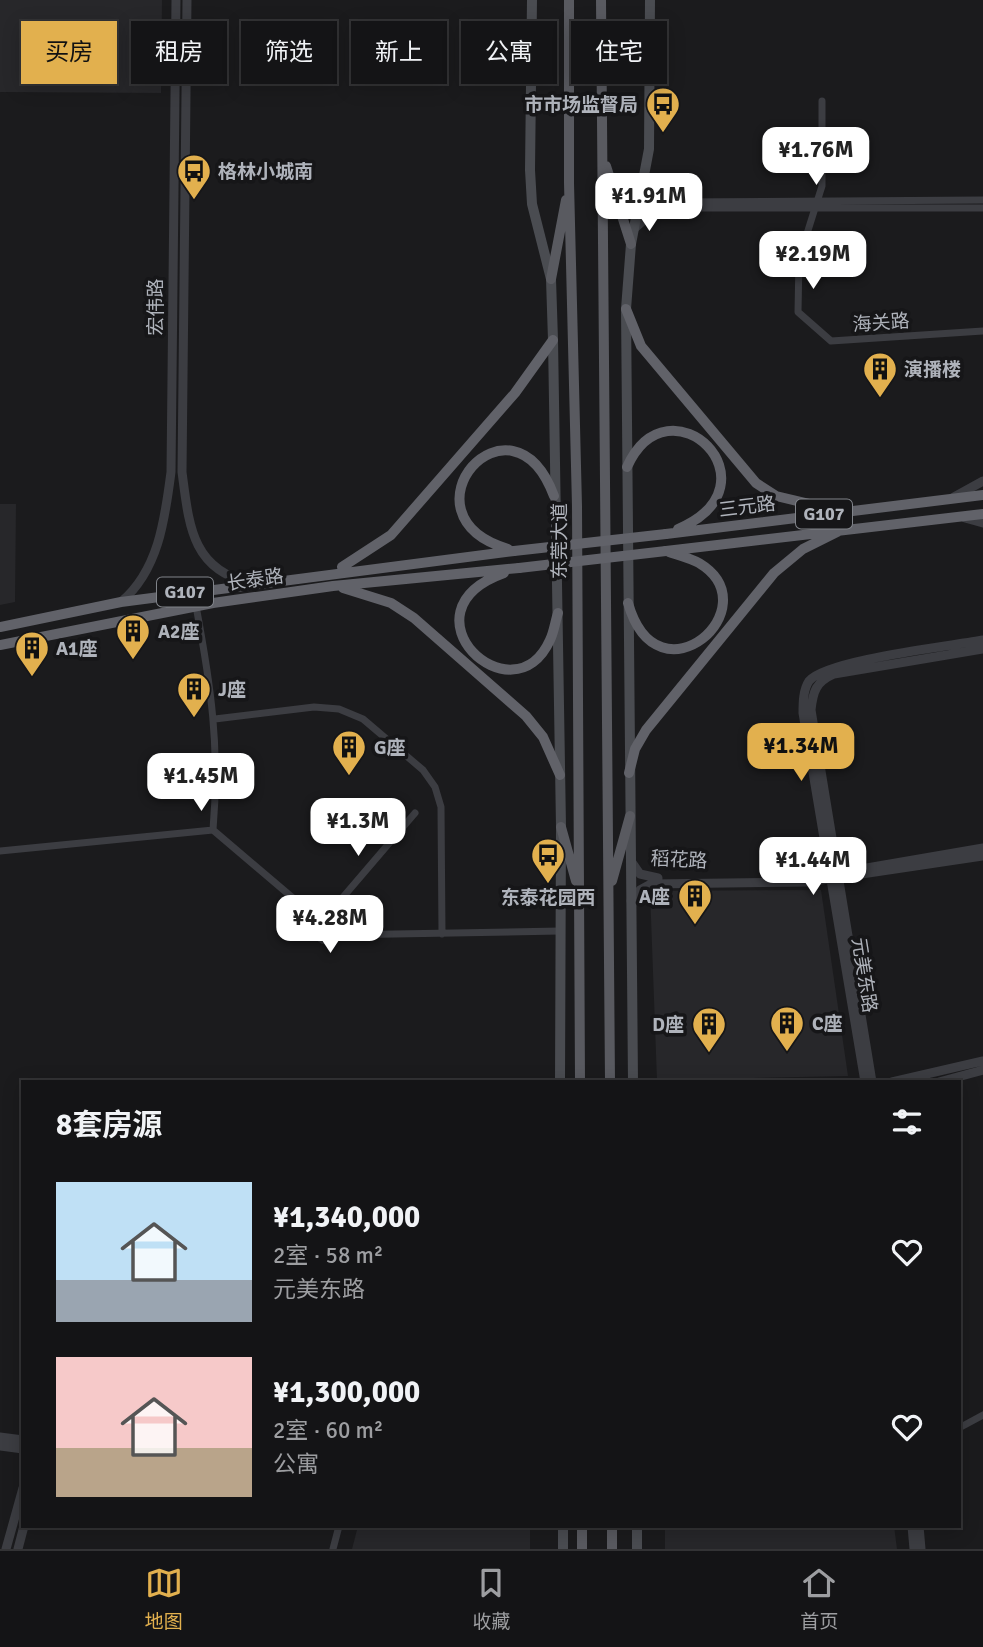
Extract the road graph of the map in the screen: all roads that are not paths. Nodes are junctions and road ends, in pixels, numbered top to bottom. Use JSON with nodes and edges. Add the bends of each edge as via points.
{"nodes":[{"id":1,"x":176,"y":0,"type":"edge"},
{"id":2,"x":187,"y":0,"type":"edge"},
{"id":3,"x":523,"y":0,"type":"edge"},
{"id":4,"x":533,"y":0,"type":"edge"},
{"id":5,"x":569,"y":0,"type":"edge"},
{"id":6,"x":601,"y":0,"type":"edge"},
{"id":7,"x":650,"y":0,"type":"edge"},
{"id":8,"x":533,"y":16,"type":"junction"},
{"id":9,"x":822,"y":100,"type":"dead end"},
{"id":10,"x":603,"y":158,"type":"junction"},
{"id":11,"x":645,"y":177,"type":"junction"},
{"id":12,"x":569,"y":183,"type":"junction"},
{"id":13,"x":983,"y":200,"type":"edge"},
{"id":14,"x":818,"y":205,"type":"junction"},
{"id":15,"x":983,"y":208,"type":"edge"},
{"id":16,"x":634,"y":230,"type":"junction"},
{"id":17,"x":631,"y":244,"type":"junction"},
{"id":18,"x":551,"y":279,"type":"junction"},
{"id":19,"x":626,"y":309,"type":"junction"},
{"id":20,"x":983,"y":331,"type":"edge"},
{"id":21,"x":553,"y":340,"type":"junction"},
{"id":22,"x":627,"y":467,"type":"junction"},
{"id":23,"x":983,"y":481,"type":"edge"},
{"id":24,"x":983,"y":495,"type":"edge"},
{"id":25,"x":554,"y":496,"type":"junction"},
{"id":26,"x":950,"y":499,"type":"junction"},
{"id":27,"x":844,"y":512,"type":"junction"},
{"id":28,"x":983,"y":514,"type":"edge"},
{"id":29,"x":960,"y":517,"type":"junction"},
{"id":30,"x":983,"y":523,"type":"edge"},
{"id":31,"x":843,"y":529,"type":"junction"},
{"id":32,"x":666,"y":534,"type":"junction"},
{"id":33,"x":514,"y":551,"type":"junction"},
{"id":34,"x":666,"y":551,"type":"junction"},
{"id":35,"x":519,"y":568,"type":"junction"},
{"id":36,"x":331,"y":572,"type":"junction"},
{"id":37,"x":250,"y":583,"type":"junction"},
{"id":38,"x":334,"y":586,"type":"junction"},
{"id":39,"x":121,"y":601,"type":"junction"},
{"id":40,"x":628,"y":603,"type":"junction"},
{"id":41,"x":197,"y":606,"type":"junction"},
{"id":42,"x":558,"y":614,"type":"junction"},
{"id":43,"x":0,"y":627,"type":"edge"},
{"id":44,"x":983,"y":640,"type":"edge"},
{"id":45,"x":0,"y":645,"type":"edge"},
{"id":46,"x":983,"y":649,"type":"edge"},
{"id":47,"x":215,"y":719,"type":"junction"},
{"id":48,"x":629,"y":773,"type":"junction"},
{"id":49,"x":560,"y":775,"type":"junction"},
{"id":50,"x":415,"y":813,"type":"dead end"},
{"id":51,"x":630,"y":816,"type":"junction"},
{"id":52,"x":561,"y":827,"type":"junction"},
{"id":53,"x":213,"y":831,"type":"junction"},
{"id":54,"x":983,"y":848,"type":"edge"},
{"id":55,"x":0,"y":851,"type":"edge"},
{"id":56,"x":983,"y":856,"type":"edge"},
{"id":57,"x":630,"y":861,"type":"junction"},
{"id":58,"x":835,"y":876,"type":"junction"},
{"id":59,"x":608,"y":893,"type":"junction"},
{"id":60,"x":579,"y":895,"type":"junction"},
{"id":61,"x":631,"y":903,"type":"junction"},
{"id":62,"x":330,"y":918,"type":"junction"},
{"id":63,"x":320,"y":921,"type":"junction"},
{"id":64,"x":561,"y":931,"type":"junction"},
{"id":65,"x":442,"y":934,"type":"junction"},
{"id":66,"x":337,"y":935,"type":"junction"},
{"id":67,"x":983,"y":1061,"type":"edge"},
{"id":68,"x":633,"y":1067,"type":"junction"},
{"id":69,"x":983,"y":1070,"type":"edge"},
{"id":70,"x":560,"y":1080,"type":"edge"},
{"id":71,"x":580,"y":1080,"type":"edge"},
{"id":72,"x":610,"y":1080,"type":"edge"},
{"id":73,"x":633,"y":1080,"type":"edge"},
{"id":74,"x":639,"y":1080,"type":"edge"},
{"id":75,"x":865,"y":1080,"type":"edge"},
{"id":76,"x":872,"y":1080,"type":"edge"},
{"id":77,"x":900,"y":1080,"type":"edge"},
{"id":78,"x":946,"y":1080,"type":"edge"},
{"id":79,"x":983,"y":1415,"type":"edge"},
{"id":80,"x":961,"y":1427,"type":"edge"},
{"id":81,"x":0,"y":1437,"type":"edge"},
{"id":82,"x":21,"y":1440,"type":"edge"},
{"id":83,"x":0,"y":1446,"type":"edge"},
{"id":84,"x":21,"y":1448,"type":"edge"},
{"id":85,"x":21,"y":1495,"type":"edge"},
{"id":86,"x":23,"y":1528,"type":"edge"},
{"id":87,"x":338,"y":1528,"type":"edge"},
{"id":88,"x":582,"y":1528,"type":"edge"},
{"id":89,"x":612,"y":1528,"type":"edge"},
{"id":90,"x":637,"y":1528,"type":"edge"},
{"id":91,"x":912,"y":1528,"type":"edge"},
{"id":92,"x":919,"y":1528,"type":"edge"},
{"id":93,"x":562,"y":1529,"type":"edge"},
{"id":94,"x":6,"y":1549,"type":"edge"},
{"id":95,"x":18,"y":1549,"type":"edge"},
{"id":96,"x":332,"y":1549,"type":"edge"},
{"id":97,"x":563,"y":1549,"type":"edge"},
{"id":98,"x":582,"y":1549,"type":"edge"},
{"id":99,"x":612,"y":1549,"type":"edge"},
{"id":100,"x":637,"y":1549,"type":"edge"},
{"id":101,"x":914,"y":1549,"type":"edge"},
{"id":102,"x":921,"y":1549,"type":"edge"}],
"edges":[{"from":1,"to":39,"type":"street","name":"宏伟路","via":[[171,472],[166,507],[144,579]]},
{"from":2,"to":37,"type":"street","name":"宏伟路","via":[[182,472],[187,511],[200,550],[222,575]]},
{"from":3,"to":8,"type":"main road"},
{"from":4,"to":8,"type":"main road"},
{"from":5,"to":12,"type":"main road","name":"东莞大道"},
{"from":6,"to":10,"type":"main road"},
{"from":7,"to":11,"type":"main road"},
{"from":8,"to":18,"type":"main road","via":[[531,182]]},
{"from":9,"to":14,"type":"street","name":"海关路"},
{"from":10,"to":17,"type":"main road"},
{"from":10,"to":59,"type":"main road"},
{"from":11,"to":14,"type":"street","via":[[661,195],[677,202]]},
{"from":11,"to":16,"type":"main road"},
{"from":12,"to":18,"type":"main road"},
{"from":12,"to":60,"type":"main road","name":"东莞大道"},
{"from":13,"to":14,"type":"street"},
{"from":14,"to":15,"type":"street"},
{"from":14,"to":16,"type":"street","via":[[657,210]]},
{"from":14,"to":20,"type":"street","name":"海关路","via":[[799,259],[798,312],[831,341]]},
{"from":16,"to":17,"type":"main road"},
{"from":17,"to":19,"type":"main road"},
{"from":18,"to":21,"type":"main road"},
{"from":19,"to":22,"type":"main road"},
{"from":19,"to":27,"type":"highway","via":[[642,346],[756,482],[776,496]]},
{"from":21,"to":25,"type":"main road"},
{"from":21,"to":36,"type":"highway","via":[[515,393],[391,535]]},
{"from":22,"to":32,"type":"highway","via":[[643,442],[669,430],[694,433],[719,461],[722,488],[716,499],[695,519]]},
{"from":22,"to":40,"type":"main road"},
{"from":23,"to":26,"type":"street"},
{"from":24,"to":26,"type":"highway","name":"三元路","number":"G107"},
{"from":25,"to":33,"type":"highway","via":[[542,470],[523,453],[501,450],[472,464],[458,496],[464,520],[484,539]]},
{"from":25,"to":42,"type":"main road"},
{"from":26,"to":27,"type":"highway","name":"三元路","number":"G107"},
{"from":27,"to":32,"type":"highway","name":"三元路","number":"G107"},
{"from":28,"to":29,"type":"highway","name":"三元路","number":"G107"},
{"from":29,"to":30,"type":"street"},
{"from":29,"to":31,"type":"highway","name":"三元路","number":"G107"},
{"from":31,"to":34,"type":"highway","name":"三元路","number":"G107"},
{"from":31,"to":48,"type":"highway","via":[[803,549],[774,573],[646,730]]},
{"from":32,"to":33,"type":"highway","name":"三元路","number":"G107","bridge":true},
{"from":33,"to":36,"type":"highway","name":"长泰路","number":"G107"},
{"from":34,"to":35,"type":"highway","name":"三元路","number":"G107","bridge":true},
{"from":34,"to":40,"type":"highway","via":[[698,562],[718,584],[723,609],[713,631],[690,647],[663,648],[638,629]]},
{"from":35,"to":38,"type":"highway","name":"长泰路","number":"G107"},
{"from":35,"to":42,"type":"highway","via":[[482,582],[460,609],[459,628],[470,651],[490,666],[520,668],[550,641]]},
{"from":36,"to":37,"type":"highway","name":"长泰路","number":"G107"},
{"from":37,"to":39,"type":"highway","name":"长泰路","number":"G107"},
{"from":38,"to":41,"type":"highway","name":"长泰路","number":"G107"},
{"from":38,"to":49,"type":"highway","via":[[380,598],[414,618],[526,716],[543,737]]},
{"from":39,"to":43,"type":"highway","name":"长泰路","number":"G107"},
{"from":40,"to":48,"type":"main road"},
{"from":41,"to":45,"type":"highway","name":"长泰路","number":"G107"},
{"from":41,"to":47,"type":"street"},
{"from":42,"to":49,"type":"main road"},
{"from":44,"to":58,"type":"street","name":"元美东路","via":[[831,667],[808,682],[803,713]]},
{"from":46,"to":58,"type":"street","name":"元美东路","via":[[834,674],[816,686],[811,710]]},
{"from":47,"to":53,"type":"street"},
{"from":47,"to":65,"type":"street","via":[[314,707],[339,709],[363,719],[423,770],[442,807]]},
{"from":48,"to":51,"type":"main road"},
{"from":49,"to":52,"type":"main road"},
{"from":50,"to":62,"type":"street"},
{"from":51,"to":57,"type":"main road"},
{"from":51,"to":59,"type":"main road"},
{"from":52,"to":60,"type":"main road"},
{"from":52,"to":64,"type":"main road"},
{"from":53,"to":55,"type":"street"},
{"from":53,"to":63,"type":"street"},
{"from":54,"to":58,"type":"street","name":"稻花路"},
{"from":56,"to":58,"type":"street","name":"稻花路"},
{"from":57,"to":58,"type":"street","name":"稻花路","via":[[649,878]]},
{"from":57,"to":61,"type":"main road"},
{"from":58,"to":61,"type":"street","name":"稻花路","via":[[808,882],[651,884]]},
{"from":58,"to":75,"type":"street","name":"元美东路"},
{"from":58,"to":76,"type":"street","name":"元美东路"},
{"from":59,"to":72,"type":"main road"},
{"from":60,"to":71,"type":"main road","name":"东莞大道"},
{"from":61,"to":68,"type":"main road"},
{"from":62,"to":63,"type":"street"},
{"from":62,"to":66,"type":"street","via":[[338,925]]},
{"from":63,"to":66,"type":"street","via":[[316,927],[319,937],[328,941]]},
{"from":64,"to":65,"type":"street"},
{"from":64,"to":70,"type":"main road"},
{"from":65,"to":66,"type":"street"},
{"from":67,"to":77,"type":"street"},
{"from":68,"to":73,"type":"main road"},
{"from":68,"to":74,"type":"street"},
{"from":69,"to":78,"type":"street"},
{"from":79,"to":80,"type":"street"},
{"from":81,"to":82,"type":"street"},
{"from":83,"to":84,"type":"street"},
{"from":85,"to":94,"type":"street"},
{"from":86,"to":95,"type":"street"},
{"from":87,"to":96,"type":"street"},
{"from":88,"to":98,"type":"main road"},
{"from":89,"to":99,"type":"main road"},
{"from":90,"to":100,"type":"main road"},
{"from":91,"to":101,"type":"street"},
{"from":92,"to":102,"type":"street"},
{"from":93,"to":97,"type":"main road"}]}
